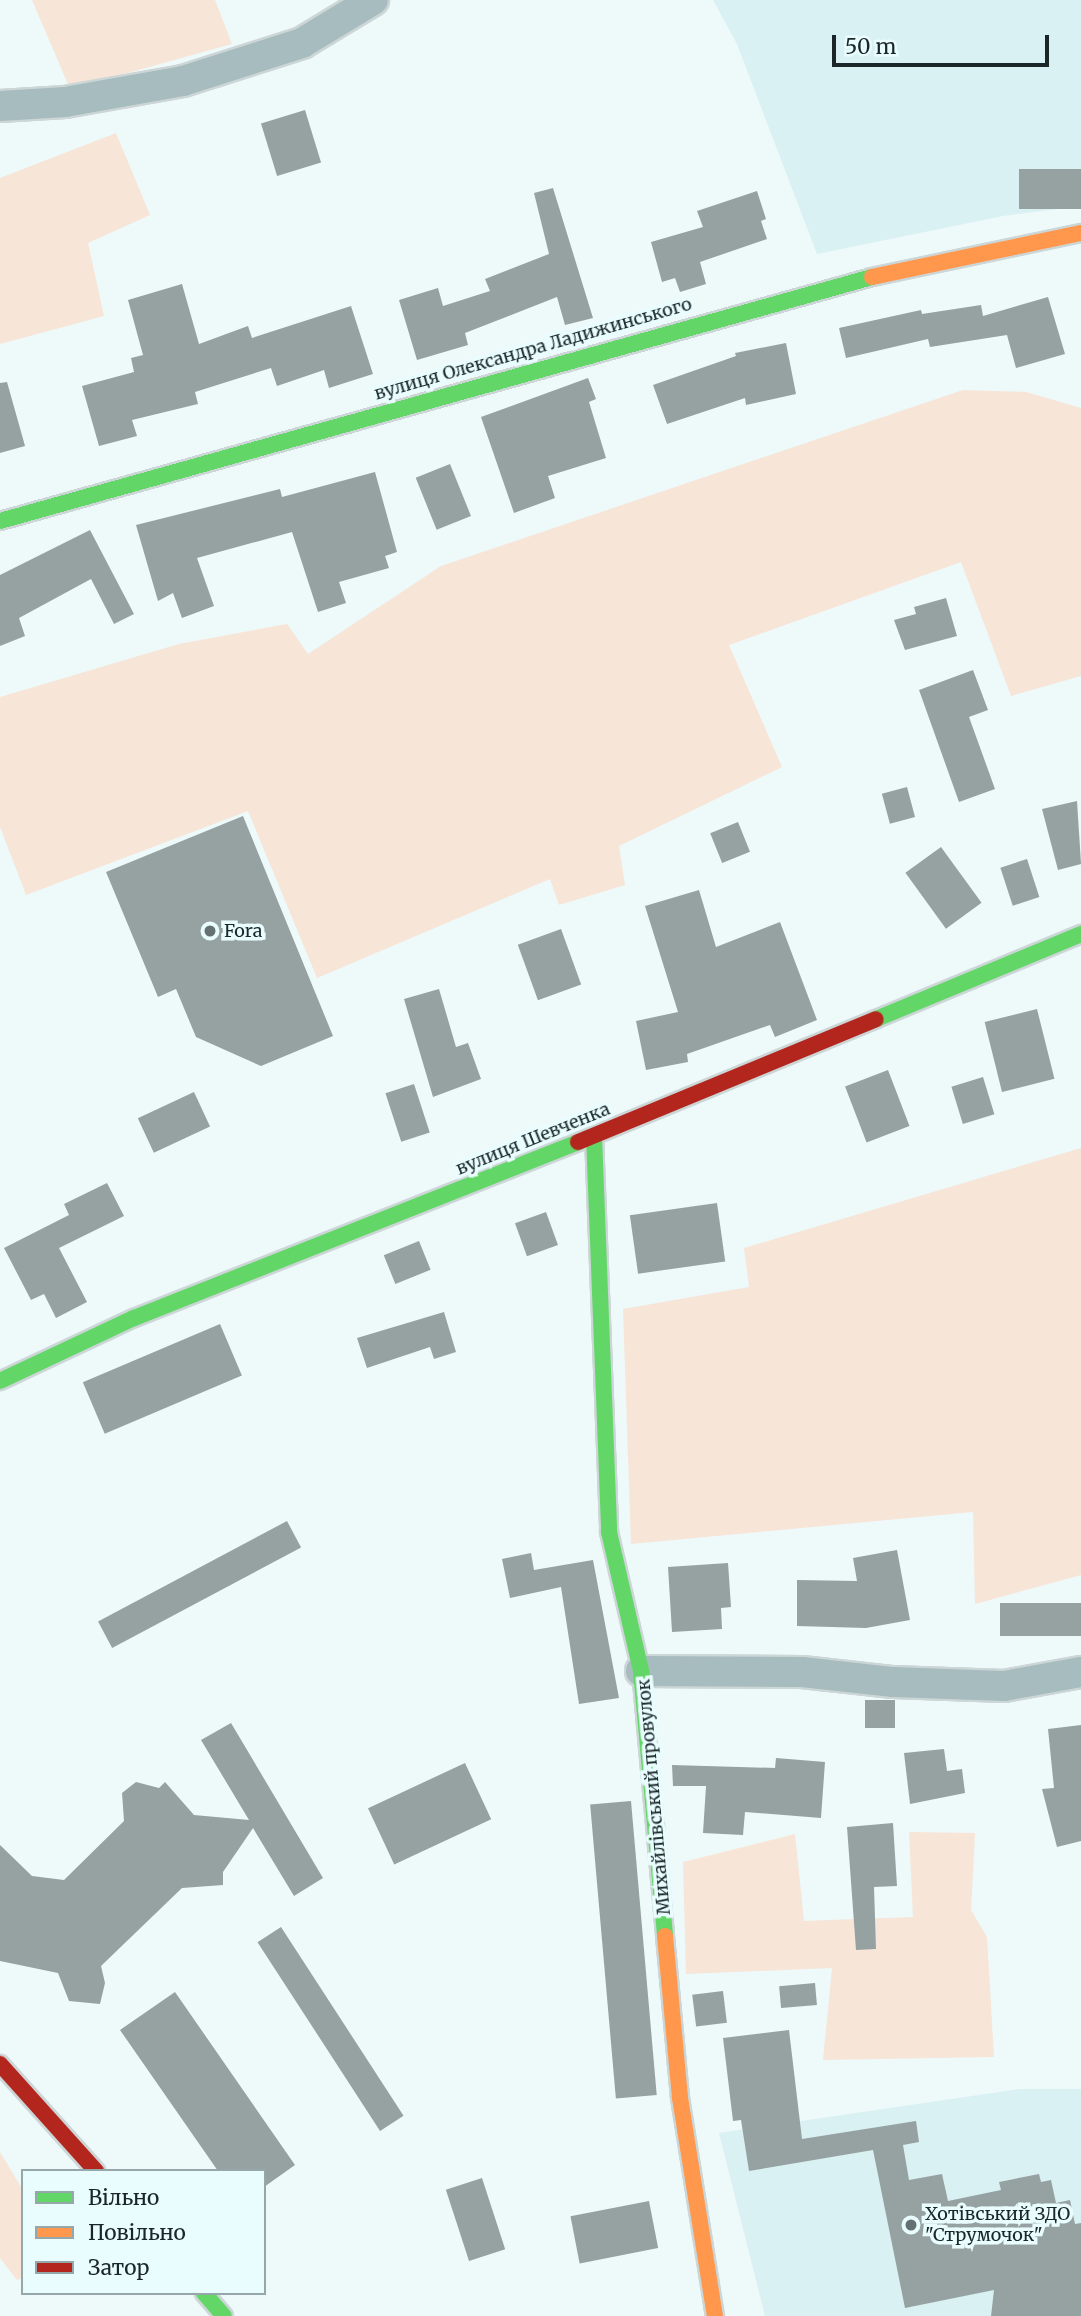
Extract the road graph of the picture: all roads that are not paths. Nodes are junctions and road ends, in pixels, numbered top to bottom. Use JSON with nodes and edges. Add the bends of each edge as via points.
{"nodes":[{"id":1,"x":373,"y":0,"type":"edge"},
{"id":2,"x":0,"y":106,"type":"edge"},
{"id":3,"x":1081,"y":233,"type":"edge"},
{"id":4,"x":0,"y":521,"type":"edge"},
{"id":5,"x":1081,"y":934,"type":"edge"},
{"id":6,"x":594,"y":1136,"type":"junction"},
{"id":7,"x":0,"y":1381,"type":"edge"},
{"id":8,"x":641,"y":1671,"type":"junction"},
{"id":9,"x":1081,"y":1672,"type":"edge"},
{"id":10,"x":0,"y":2064,"type":"edge"},
{"id":11,"x":94,"y":2169,"type":"edge"},
{"id":12,"x":206,"y":2295,"type":"edge"},
{"id":13,"x":224,"y":2316,"type":"edge"},
{"id":14,"x":715,"y":2316,"type":"edge"}],
"edges":[{"from":1,"to":2,"type":"street","via":[[302,43],[183,81],[65,102]]},
{"from":3,"to":4,"type":"street","name":"вулиця Олександра Ладижинського","via":[[836,284]]},
{"from":5,"to":6,"type":"street","name":"вулиця Шевченка"},
{"from":6,"to":7,"type":"street","name":"вулиця Шевченка","via":[[134,1318]]},
{"from":6,"to":8,"type":"street","via":[[609,1532]]},
{"from":8,"to":9,"type":"street","name":"Михайлівський провулок","via":[[802,1672],[893,1682],[1004,1686]]},
{"from":8,"to":14,"type":"street","name":"Михайлівський провулок","via":[[680,2098]]},
{"from":10,"to":11,"type":"street"},
{"from":12,"to":13,"type":"street"}]}
